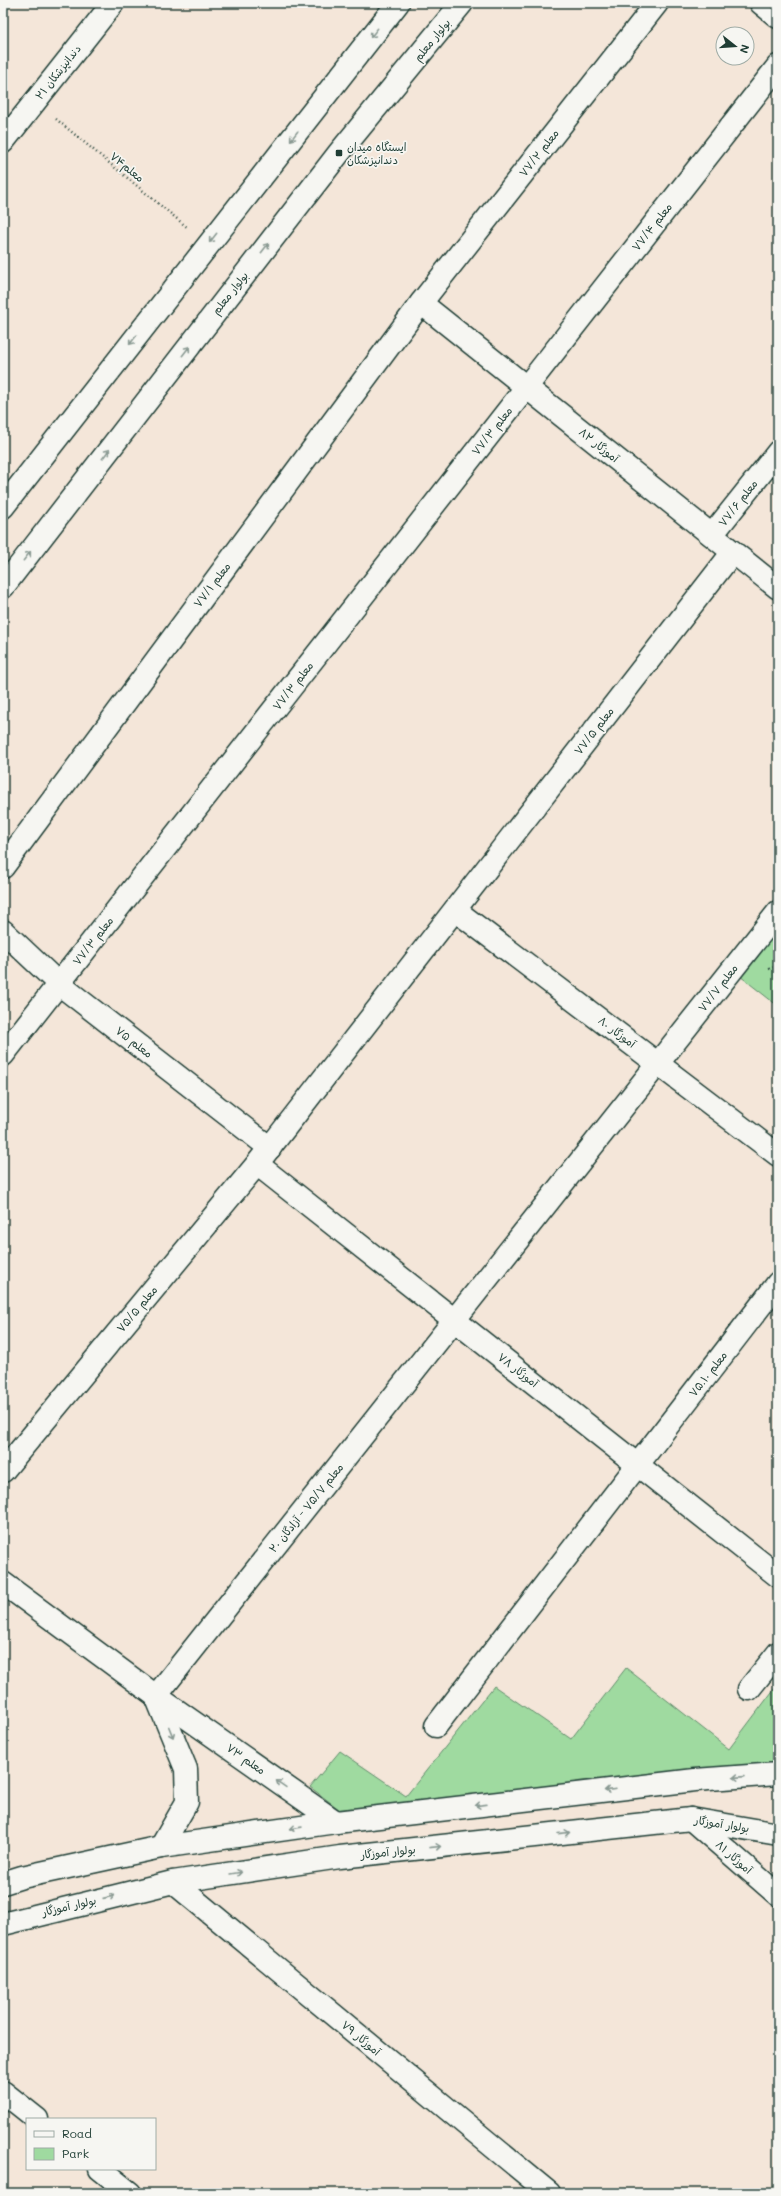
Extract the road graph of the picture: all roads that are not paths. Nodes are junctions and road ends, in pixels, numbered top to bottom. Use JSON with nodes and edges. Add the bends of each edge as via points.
{"nodes":[{"id":1,"x":113,"y":3,"type":"edge"},
{"id":2,"x":398,"y":3,"type":"edge"},
{"id":3,"x":462,"y":3,"type":"edge"},
{"id":4,"x":657,"y":3,"type":"edge"},
{"id":5,"x":761,"y":3,"type":"edge"},
{"id":6,"x":778,"y":17,"type":"edge"},
{"id":7,"x":778,"y":66,"type":"edge"},
{"id":8,"x":3,"y":142,"type":"edge"},
{"id":9,"x":421,"y":302,"type":"junction"},
{"id":10,"x":526,"y":387,"type":"junction"},
{"id":11,"x":778,"y":452,"type":"edge"},
{"id":12,"x":3,"y":507,"type":"edge"},
{"id":13,"x":712,"y":535,"type":"junction"},
{"id":14,"x":733,"y":552,"type":"junction"},
{"id":15,"x":3,"y":587,"type":"edge"},
{"id":16,"x":778,"y":588,"type":"edge"},
{"id":17,"x":3,"y":867,"type":"edge"},
{"id":18,"x":455,"y":910,"type":"junction"},
{"id":19,"x":778,"y":912,"type":"edge"},
{"id":20,"x":3,"y":931,"type":"edge"},
{"id":21,"x":59,"y":984,"type":"junction"},
{"id":22,"x":3,"y":1055,"type":"edge"},
{"id":23,"x":658,"y":1064,"type":"junction"},
{"id":24,"x":778,"y":1155,"type":"edge"},
{"id":25,"x":263,"y":1156,"type":"junction"},
{"id":26,"x":778,"y":1283,"type":"edge"},
{"id":27,"x":455,"y":1321,"type":"junction"},
{"id":28,"x":637,"y":1465,"type":"junction"},
{"id":29,"x":3,"y":1471,"type":"edge"},
{"id":30,"x":778,"y":1576,"type":"edge"},
{"id":31,"x":3,"y":1583,"type":"edge"},
{"id":32,"x":778,"y":1653,"type":"edge"},
{"id":33,"x":749,"y":1689,"type":"dead end"},
{"id":34,"x":156,"y":1696,"type":"junction"},
{"id":35,"x":436,"y":1726,"type":"dead end"},
{"id":36,"x":778,"y":1774,"type":"edge"},
{"id":37,"x":691,"y":1819,"type":"junction"},
{"id":38,"x":336,"y":1822,"type":"junction"},
{"id":39,"x":778,"y":1834,"type":"edge"},
{"id":40,"x":161,"y":1847,"type":"junction"},
{"id":41,"x":173,"y":1882,"type":"junction"},
{"id":42,"x":3,"y":1883,"type":"edge"},
{"id":43,"x":778,"y":1895,"type":"edge"},
{"id":44,"x":3,"y":1924,"type":"edge"},
{"id":45,"x":3,"y":2092,"type":"edge"},
{"id":46,"x":36,"y":2118,"type":"edge"},
{"id":47,"x":101,"y":2170,"type":"edge"},
{"id":48,"x":130,"y":2193,"type":"edge"},
{"id":49,"x":549,"y":2193,"type":"edge"}],
"edges":[{"from":1,"to":8,"type":"street","name":"دندانپزشکان ۲۱"},
{"from":2,"to":12,"type":"street","one_way":true},
{"from":15,"to":3,"type":"street","name":"بولوار معلم","one_way":true,"via":[[339,153]]},
{"from":4,"to":9,"type":"street","name":"معلم ۷۷/۲"},
{"from":5,"to":6,"type":"street"},
{"from":7,"to":10,"type":"street","name":"معلم ۷۷/۴"},
{"from":9,"to":10,"type":"street","name":"آموزگار ۸۲"},
{"from":9,"to":17,"type":"street","name":"معلم ۷۷/۱"},
{"from":10,"to":13,"type":"street","name":"آموزگار ۸۲"},
{"from":10,"to":21,"type":"street","name":"معلم ۷۷/۳"},
{"from":11,"to":13,"type":"street","name":"معلم ۷۷/۶"},
{"from":13,"to":14,"type":"street","name":"آموزگار ۸۲"},
{"from":14,"to":16,"type":"street","name":"آموزگار ۸۲"},
{"from":14,"to":18,"type":"street","name":"معلم ۷۷/۵"},
{"from":18,"to":23,"type":"street","name":"آموزگار ۸۰"},
{"from":18,"to":25,"type":"street","name":"معلم ۷۷/۵"},
{"from":19,"to":23,"type":"street","name":"معلم ۷۷/۷"},
{"from":20,"to":21,"type":"street","name":"معلم ۷۵"},
{"from":21,"to":22,"type":"street","name":"معلم ۷۷/۳"},
{"from":21,"to":25,"type":"street","name":"معلم ۷۵"},
{"from":23,"to":24,"type":"street","name":"آموزگار ۸۰"},
{"from":23,"to":27,"type":"street","name":"معلم ۷۷/۷"},
{"from":25,"to":27,"type":"street","name":"آموزگار ۷۸"},
{"from":25,"to":29,"type":"street","name":"معلم ۷۵/۵"},
{"from":26,"to":28,"type":"street","name":"معلم ۷۵.۱۰"},
{"from":27,"to":28,"type":"street","name":"آموزگار ۷۸"},
{"from":27,"to":34,"type":"street","name":"معلم ۷۵/۷ - آزادگان ۲۰"},
{"from":28,"to":30,"type":"street","name":"آموزگار ۷۸"},
{"from":28,"to":35,"type":"street","name":"معلم ۷۵.۱۰"},
{"from":31,"to":34,"type":"street","name":"معلم ۷۳"},
{"from":32,"to":33,"type":"street"},
{"from":38,"to":34,"type":"street","name":"معلم ۷۳","one_way":true},
{"from":34,"to":40,"type":"street","one_way":true,"via":[[186,1769],[187,1802]]},
{"from":36,"to":38,"type":"street","one_way":true,"via":[[695,1780]]},
{"from":37,"to":39,"type":"street","name":"بولوار آموزگار"},
{"from":41,"to":37,"type":"street","name":"بولوار آموزگار","one_way":true,"via":[[340,1857]]},
{"from":37,"to":43,"type":"street","name":"۸۱ آموزگار"},
{"from":38,"to":40,"type":"street","one_way":true},
{"from":40,"to":42,"type":"street"},
{"from":44,"to":41,"type":"street","name":"بولوار آموزگار","one_way":true},
{"from":41,"to":49,"type":"street","name":"۷۹ آموزگار"},
{"from":45,"to":46,"type":"street"},
{"from":47,"to":48,"type":"street"}]}
